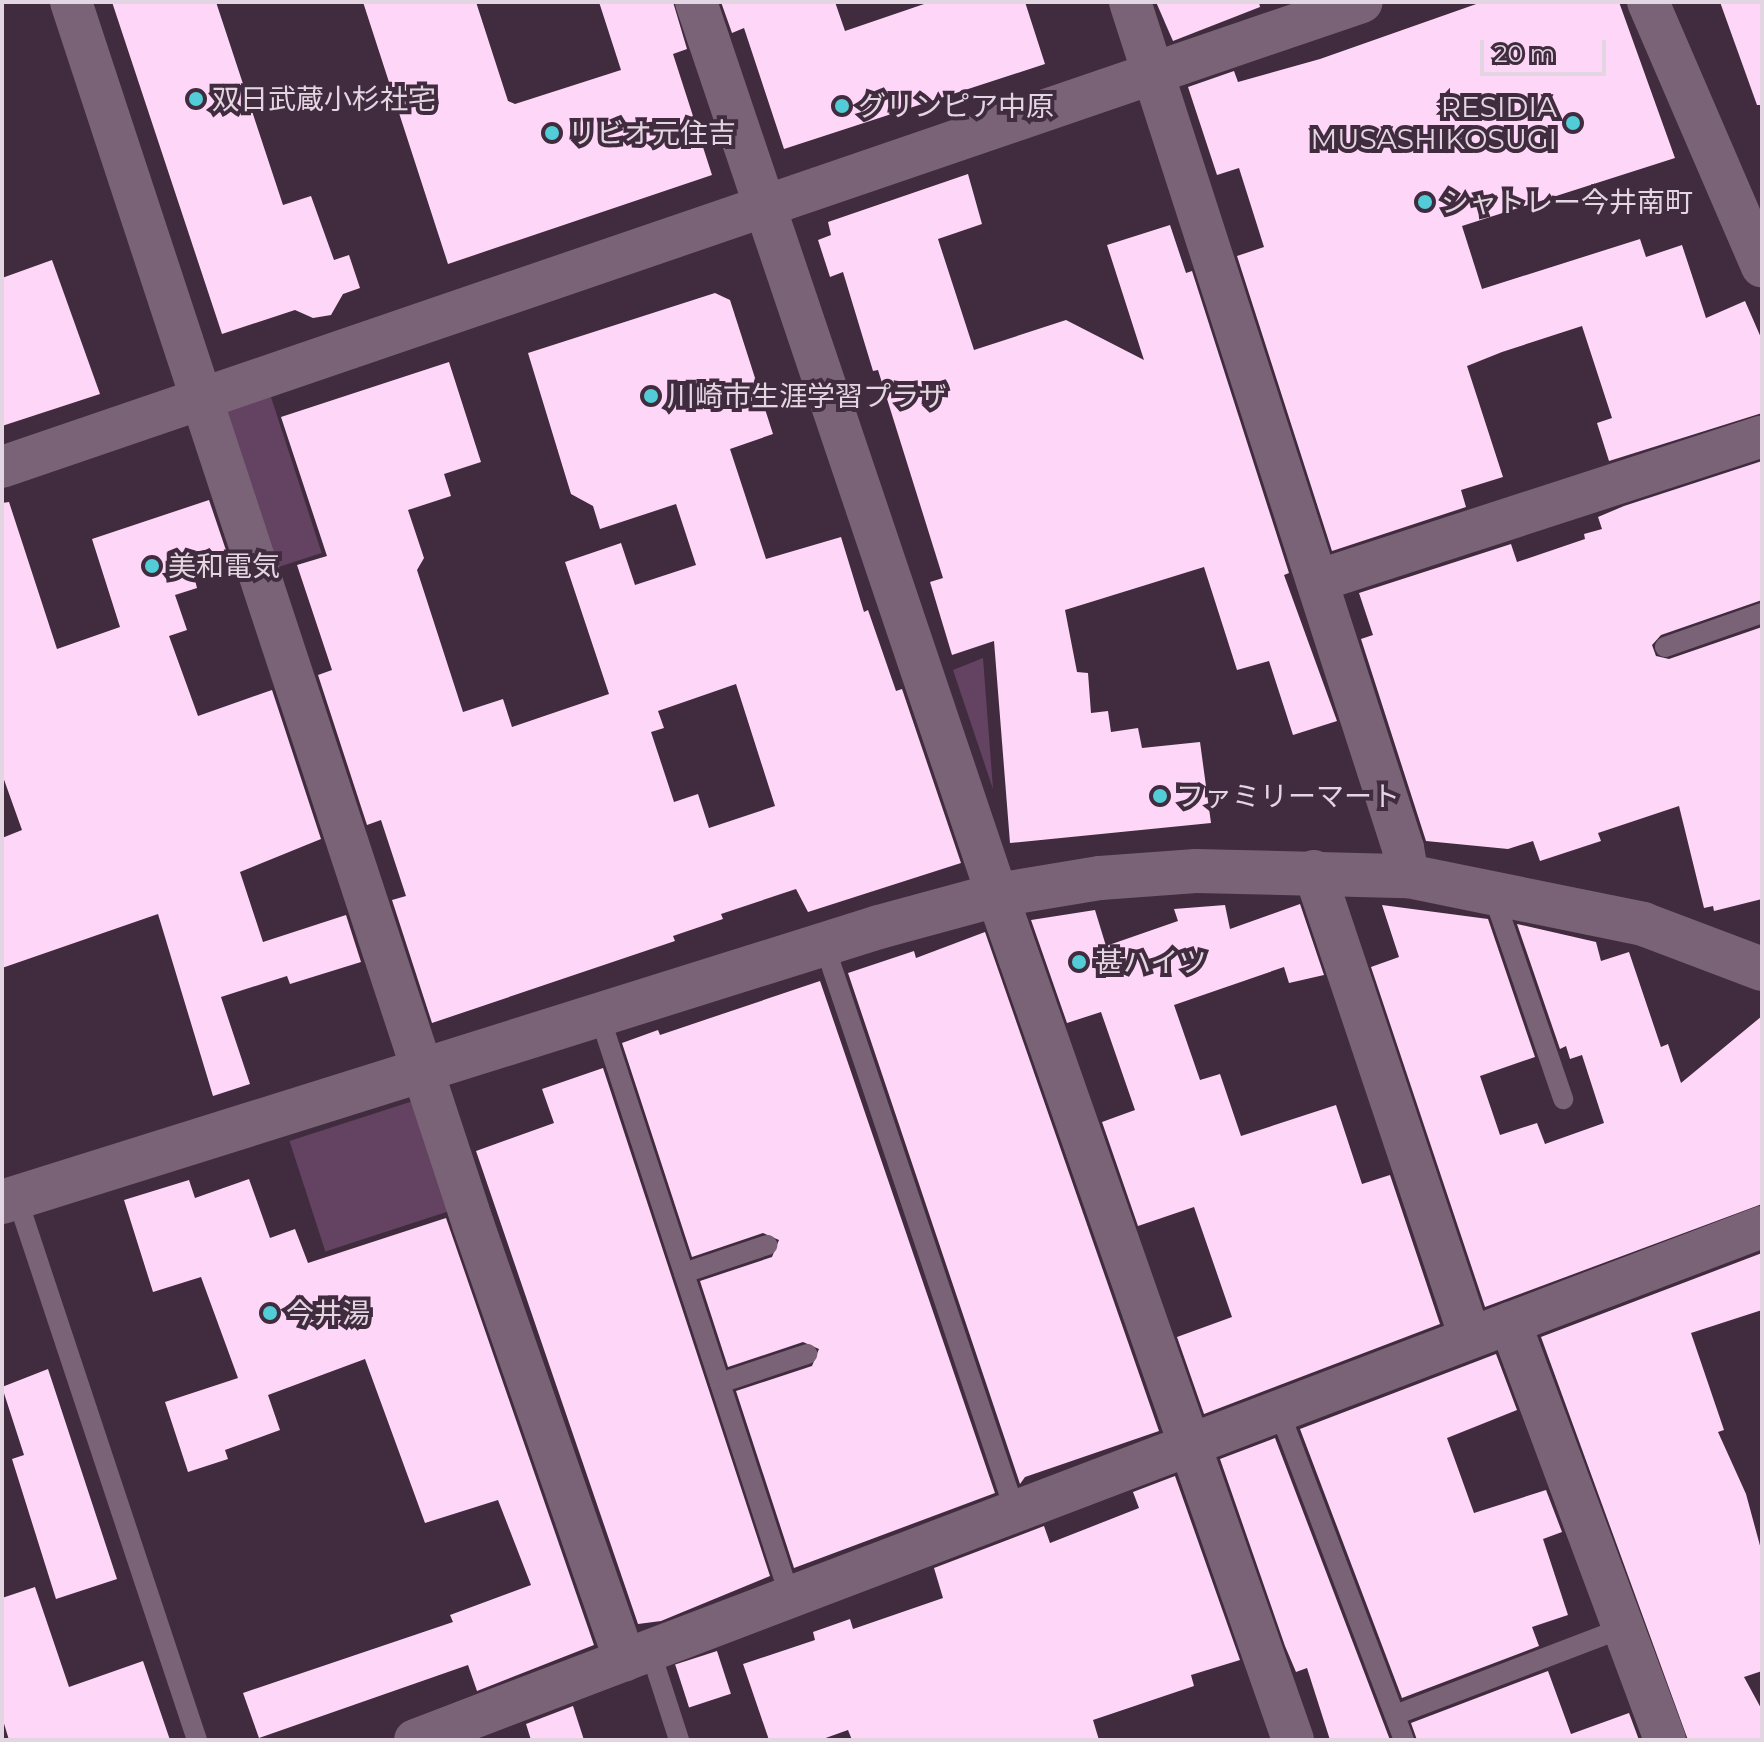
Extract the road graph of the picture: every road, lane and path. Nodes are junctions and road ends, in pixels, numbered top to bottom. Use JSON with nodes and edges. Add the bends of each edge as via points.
{"nodes":[{"id":1,"x":71,"y":2,"type":"edge"},
{"id":2,"x":696,"y":2,"type":"edge"},
{"id":3,"x":1130,"y":2,"type":"edge"},
{"id":4,"x":1362,"y":2,"type":"edge"},
{"id":5,"x":1648,"y":2,"type":"edge"},
{"id":6,"x":1155,"y":70,"type":"junction"},
{"id":7,"x":764,"y":204,"type":"junction"},
{"id":8,"x":1762,"y":267,"type":"edge"},
{"id":9,"x":204,"y":397,"type":"junction"},
{"id":10,"x":1762,"y":436,"type":"edge"},
{"id":11,"x":2,"y":467,"type":"edge"},
{"id":12,"x":1317,"y":581,"type":"junction"},
{"id":13,"x":1762,"y":613,"type":"edge"},
{"id":14,"x":1665,"y":647,"type":"dead end"},
{"id":15,"x":1314,"y":871,"type":"junction"},
{"id":16,"x":1408,"y":876,"type":"junction"},
{"id":17,"x":1493,"y":892,"type":"junction"},
{"id":18,"x":997,"y":895,"type":"junction"},
{"id":19,"x":824,"y":944,"type":"junction"},
{"id":20,"x":1762,"y":969,"type":"edge"},
{"id":21,"x":599,"y":1014,"type":"junction"},
{"id":22,"x":422,"y":1067,"type":"junction"},
{"id":23,"x":1563,"y":1099,"type":"dead end"},
{"id":24,"x":9,"y":1200,"type":"edge"},
{"id":25,"x":1762,"y":1227,"type":"edge"},
{"id":26,"x":767,"y":1245,"type":"dead end"},
{"id":27,"x":684,"y":1273,"type":"junction"},
{"id":28,"x":1510,"y":1323,"type":"junction"},
{"id":29,"x":1470,"y":1338,"type":"junction"},
{"id":30,"x":807,"y":1354,"type":"dead end"},
{"id":31,"x":720,"y":1383,"type":"junction"},
{"id":32,"x":1279,"y":1411,"type":"junction"},
{"id":33,"x":1187,"y":1446,"type":"junction"},
{"id":34,"x":1015,"y":1511,"type":"junction"},
{"id":35,"x":790,"y":1597,"type":"junction"},
{"id":36,"x":1626,"y":1627,"type":"junction"},
{"id":37,"x":637,"y":1655,"type":"junction"},
{"id":38,"x":1395,"y":1715,"type":"junction"},
{"id":39,"x":480,"y":1728,"type":"edge"},
{"id":40,"x":197,"y":1740,"type":"edge"},
{"id":41,"x":415,"y":1740,"type":"edge"},
{"id":42,"x":679,"y":1740,"type":"edge"},
{"id":43,"x":1293,"y":1740,"type":"edge"},
{"id":44,"x":1404,"y":1740,"type":"edge"},
{"id":45,"x":1665,"y":1740,"type":"edge"}],
"edges":[{"from":1,"to":9,"type":"street"},
{"from":2,"to":7,"type":"street"},
{"from":3,"to":6,"type":"street"},
{"from":4,"to":6,"type":"street"},
{"from":5,"to":8,"type":"street"},
{"from":6,"to":7,"type":"street"},
{"from":6,"to":12,"type":"street"},
{"from":7,"to":9,"type":"street"},
{"from":7,"to":18,"type":"street"},
{"from":9,"to":11,"type":"street"},
{"from":9,"to":22,"type":"street"},
{"from":10,"to":12,"type":"street"},
{"from":12,"to":16,"type":"street"},
{"from":13,"to":14,"type":"lane"},
{"from":15,"to":16,"type":"street"},
{"from":15,"to":18,"type":"street","via":[[1100,878]]},
{"from":15,"to":29,"type":"street"},
{"from":16,"to":17,"type":"street"},
{"from":17,"to":20,"type":"street","via":[[1643,924]]},
{"from":17,"to":23,"type":"lane"},
{"from":18,"to":19,"type":"street"},
{"from":18,"to":33,"type":"street"},
{"from":19,"to":21,"type":"street"},
{"from":19,"to":34,"type":"lane"},
{"from":21,"to":22,"type":"street"},
{"from":21,"to":27,"type":"lane"},
{"from":22,"to":24,"type":"street"},
{"from":22,"to":37,"type":"street"},
{"from":24,"to":40,"type":"lane"},
{"from":25,"to":28,"type":"street"},
{"from":26,"to":27,"type":"lane"},
{"from":27,"to":31,"type":"lane"},
{"from":28,"to":29,"type":"street"},
{"from":28,"to":36,"type":"street"},
{"from":29,"to":32,"type":"street"},
{"from":30,"to":31,"type":"lane"},
{"from":31,"to":35,"type":"lane"},
{"from":32,"to":33,"type":"street"},
{"from":32,"to":38,"type":"lane"},
{"from":33,"to":34,"type":"street"},
{"from":33,"to":43,"type":"street"},
{"from":34,"to":35,"type":"street"},
{"from":35,"to":37,"type":"street"},
{"from":36,"to":38,"type":"lane"},
{"from":36,"to":45,"type":"street"},
{"from":37,"to":39,"type":"street"},
{"from":37,"to":42,"type":"lane"},
{"from":38,"to":44,"type":"lane"},
{"from":39,"to":41,"type":"street"}]}
